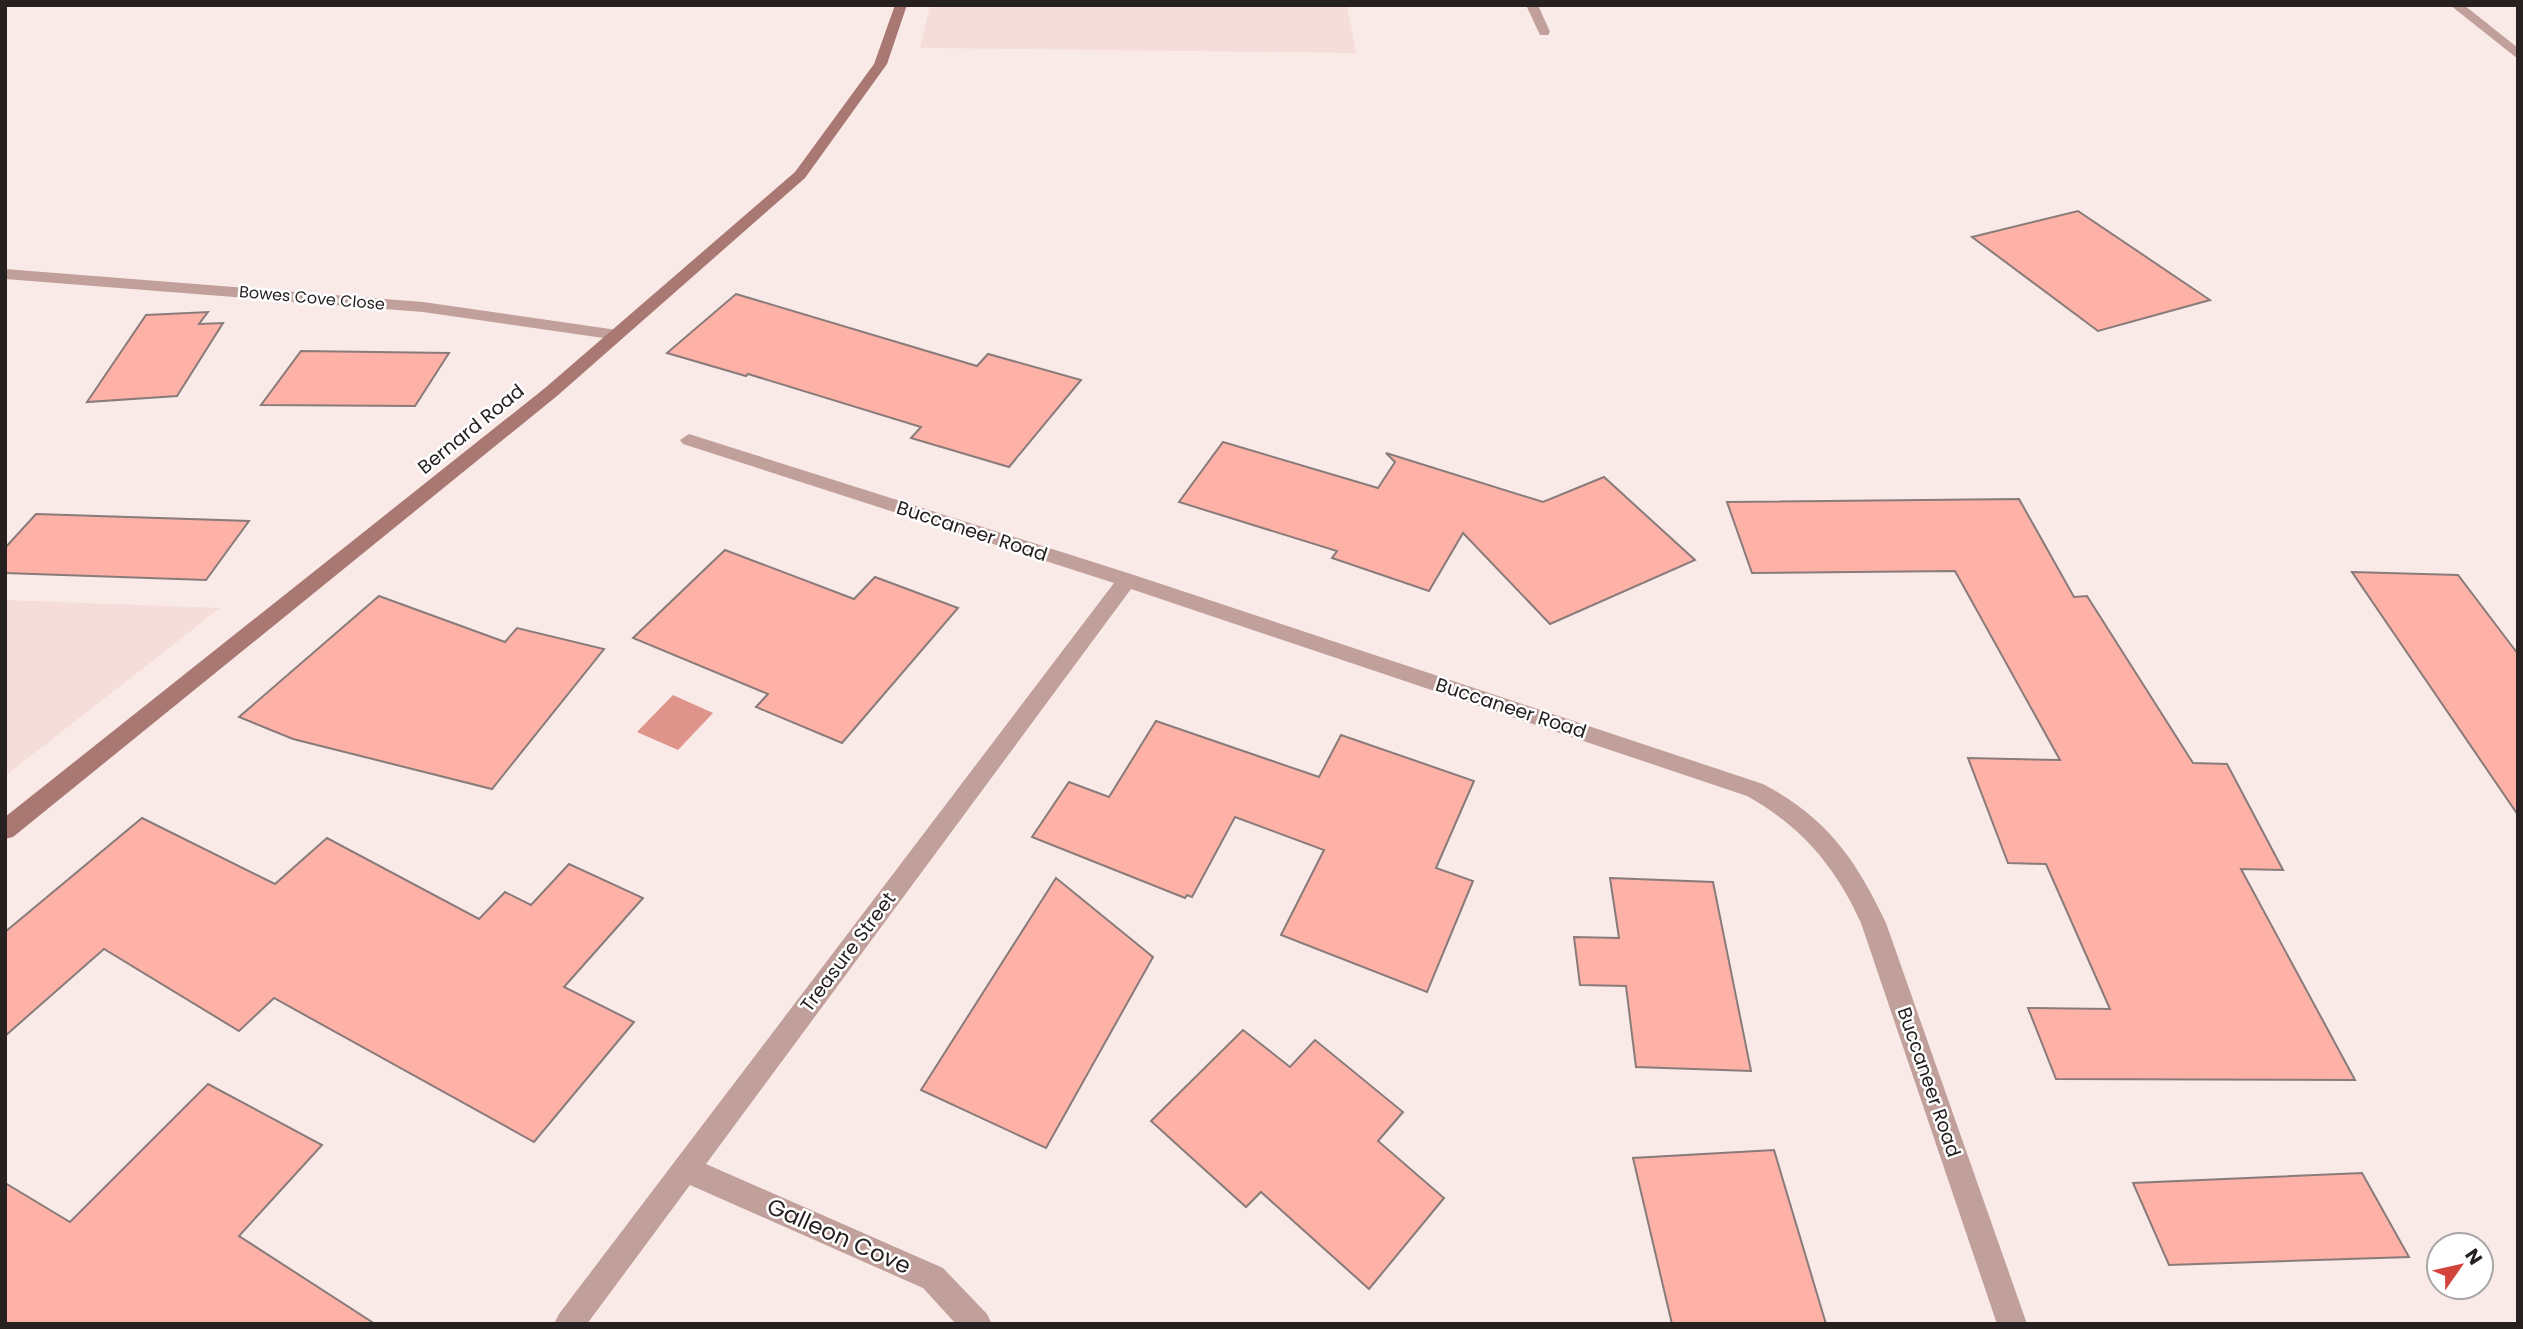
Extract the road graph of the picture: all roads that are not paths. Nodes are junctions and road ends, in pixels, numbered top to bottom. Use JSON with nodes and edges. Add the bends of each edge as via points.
{"nodes":[{"id":1,"x":901,"y":5,"type":"edge"},
{"id":2,"x":1532,"y":5,"type":"edge"},
{"id":3,"x":2456,"y":5,"type":"edge"},
{"id":4,"x":1544,"y":32,"type":"dead end"},
{"id":5,"x":2518,"y":55,"type":"edge"},
{"id":6,"x":5,"y":274,"type":"edge"},
{"id":7,"x":617,"y":335,"type":"junction"},
{"id":8,"x":689,"y":440,"type":"dead end"},
{"id":9,"x":1127,"y":580,"type":"junction"},
{"id":10,"x":5,"y":830,"type":"edge"},
{"id":11,"x":686,"y":1169,"type":"junction"},
{"id":12,"x":569,"y":1324,"type":"edge"},
{"id":13,"x":977,"y":1324,"type":"edge"},
{"id":14,"x":2012,"y":1324,"type":"edge"}],
"edges":[{"from":1,"to":7,"type":"main road","name":"Bernard Road","via":[[880,64],[800,175]]},
{"from":2,"to":4,"type":"street"},
{"from":3,"to":5,"type":"street"},
{"from":6,"to":7,"type":"street","name":"Bowes Cove Close","via":[[423,307]]},
{"from":7,"to":10,"type":"main road","name":"Bernard Road"},
{"from":8,"to":9,"type":"street","name":"Buccaneer Road"},
{"from":9,"to":11,"type":"street","name":"Treasure Street"},
{"from":9,"to":14,"type":"street","name":"Buccaneer Road","via":[[1755,790],[1806,822],[1841,862],[1863,900]]},
{"from":11,"to":12,"type":"street","name":"Treasure Street"},
{"from":11,"to":13,"type":"street","name":"Galleon Cove","via":[[933,1278]]}]}
